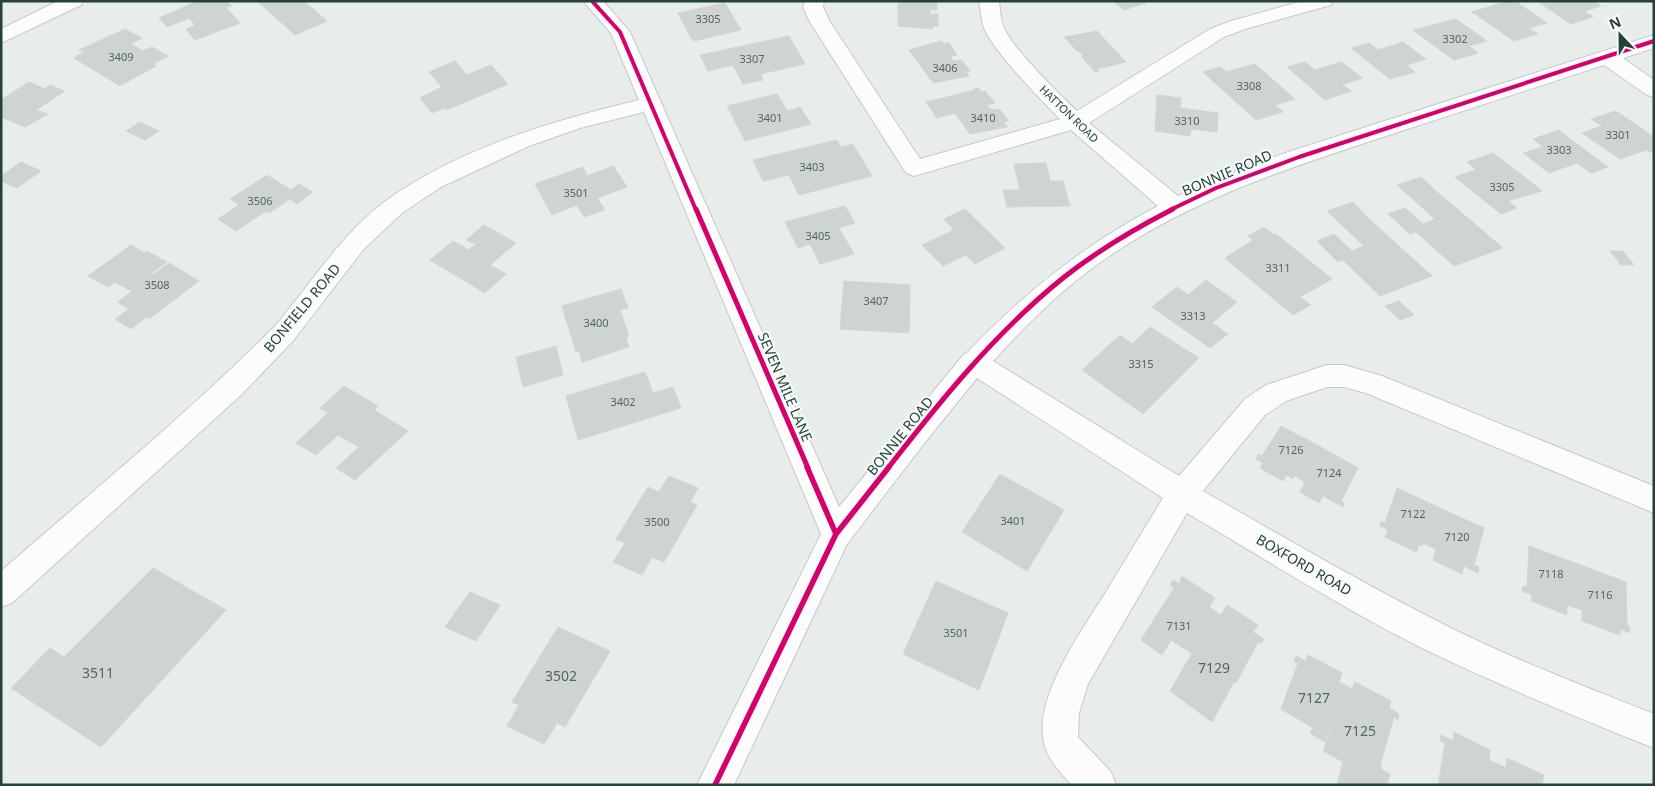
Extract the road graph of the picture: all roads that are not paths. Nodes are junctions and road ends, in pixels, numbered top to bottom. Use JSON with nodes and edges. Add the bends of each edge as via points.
{"nodes":[{"id":1,"x":74,"y":1,"type":"edge"},
{"id":2,"x":592,"y":1,"type":"edge"},
{"id":3,"x":815,"y":1,"type":"edge"},
{"id":4,"x":989,"y":1,"type":"edge"},
{"id":5,"x":1324,"y":1,"type":"edge"},
{"id":6,"x":1,"y":38,"type":"edge"},
{"id":7,"x":1654,"y":40,"type":"edge"},
{"id":8,"x":1607,"y":57,"type":"junction"},
{"id":9,"x":1654,"y":90,"type":"edge"},
{"id":10,"x":650,"y":104,"type":"junction"},
{"id":11,"x":1075,"y":122,"type":"junction"},
{"id":12,"x":1175,"y":207,"type":"junction"},
{"id":13,"x":973,"y":362,"type":"junction"},
{"id":14,"x":1182,"y":494,"type":"junction"},
{"id":15,"x":1654,"y":500,"type":"edge"},
{"id":16,"x":836,"y":534,"type":"junction"},
{"id":17,"x":1,"y":592,"type":"edge"},
{"id":18,"x":1654,"y":731,"type":"edge"},
{"id":19,"x":715,"y":785,"type":"edge"},
{"id":20,"x":1098,"y":785,"type":"edge"}],
"edges":[{"from":1,"to":6,"type":"street"},
{"from":2,"to":10,"type":"street","name":"SEVEN MILE LANE","via":[[620,32]]},
{"from":3,"to":11,"type":"street","via":[[813,7],[820,22],[914,168]]},
{"from":4,"to":11,"type":"street","name":"HATTON ROAD","via":[[992,26],[1002,41]]},
{"from":5,"to":11,"type":"street","via":[[1238,24],[1217,33]]},
{"from":7,"to":8,"type":"street","name":"BONNIE ROAD"},
{"from":8,"to":9,"type":"street"},
{"from":8,"to":12,"type":"street","name":"BONNIE ROAD","via":[[1292,158]]},
{"from":10,"to":16,"type":"street","name":"SEVEN MILE LANE"},
{"from":10,"to":17,"type":"street","name":"BONFIELD ROAD","via":[[574,123],[521,141],[433,181],[394,208],[354,244],[283,335],[230,388]]},
{"from":11,"to":12,"type":"street","name":"HATTON ROAD"},
{"from":12,"to":13,"type":"street","name":"BONNIE ROAD","via":[[1117,239],[1063,278]]},
{"from":13,"to":14,"type":"street","name":"BOXFORD ROAD"},
{"from":13,"to":16,"type":"street","name":"BONNIE ROAD"},
{"from":14,"to":15,"type":"street","via":[[1255,407],[1276,393],[1327,376],[1344,376],[1372,384]]},
{"from":14,"to":18,"type":"street","name":"BOXFORD ROAD","via":[[1339,586],[1435,637]]},
{"from":14,"to":20,"type":"street","via":[[1074,676],[1064,704],[1060,738],[1072,759]]},
{"from":16,"to":19,"type":"street"}]}
